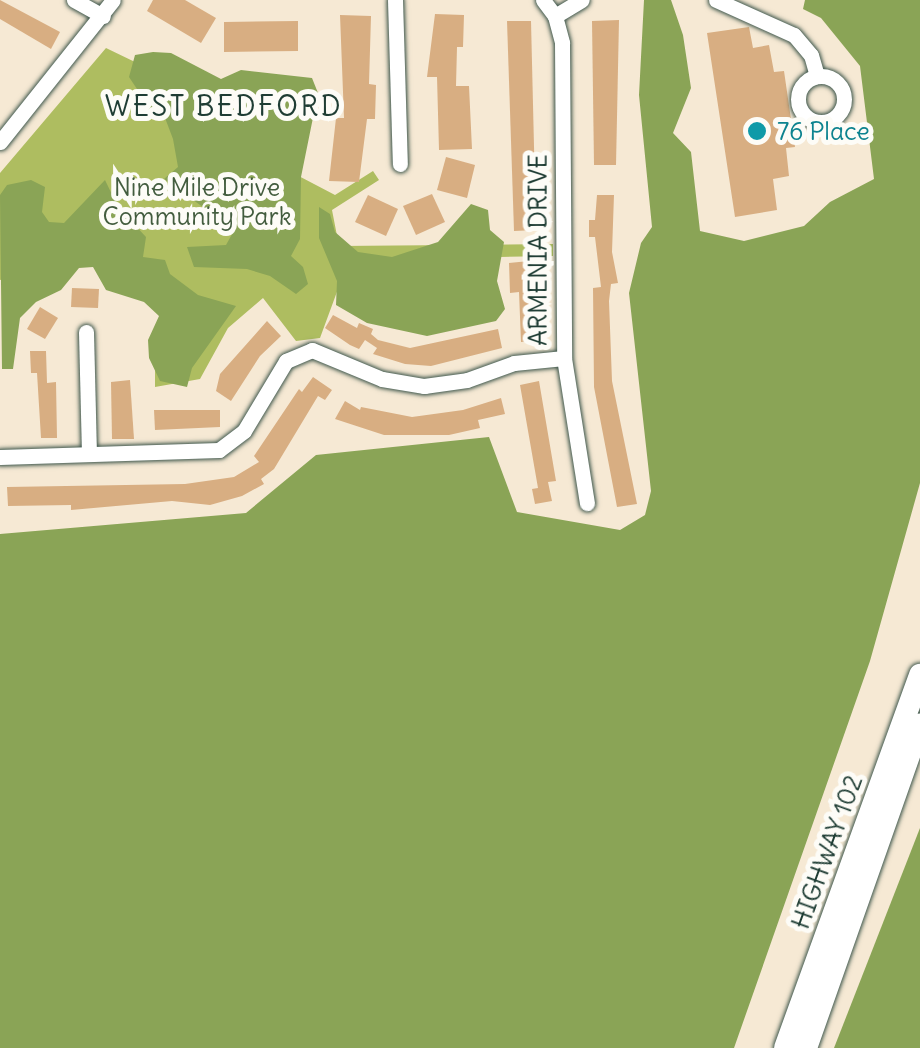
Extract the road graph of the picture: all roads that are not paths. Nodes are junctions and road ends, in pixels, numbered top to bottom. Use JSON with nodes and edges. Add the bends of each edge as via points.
{"nodes":[{"id":1,"x":74,"y":0,"type":"edge"},
{"id":2,"x":113,"y":0,"type":"edge"},
{"id":3,"x":395,"y":0,"type":"edge"},
{"id":4,"x":543,"y":0,"type":"edge"},
{"id":5,"x":582,"y":0,"type":"edge"},
{"id":6,"x":716,"y":0,"type":"edge"},
{"id":7,"x":103,"y":16,"type":"junction"},
{"id":8,"x":556,"y":16,"type":"junction"},
{"id":9,"x":817,"y":76,"type":"dead end"},
{"id":10,"x":0,"y":142,"type":"edge"},
{"id":11,"x":400,"y":164,"type":"dead end"},
{"id":12,"x":86,"y":332,"type":"dead end"},
{"id":13,"x":564,"y":358,"type":"junction"},
{"id":14,"x":89,"y":452,"type":"junction"},
{"id":15,"x":0,"y":457,"type":"edge"},
{"id":16,"x":587,"y":502,"type":"dead end"},
{"id":17,"x":920,"y":675,"type":"edge"},
{"id":18,"x":920,"y":725,"type":"edge"},
{"id":19,"x":786,"y":1048,"type":"edge"},
{"id":20,"x":806,"y":1048,"type":"edge"}],
"edges":[{"from":1,"to":7,"type":"street"},
{"from":2,"to":7,"type":"street"},
{"from":3,"to":11,"type":"street"},
{"from":4,"to":8,"type":"street"},
{"from":5,"to":8,"type":"street"},
{"from":6,"to":9,"type":"street","via":[[794,36],[811,55]]},
{"from":7,"to":10,"type":"street"},
{"from":8,"to":13,"type":"street","name":"ARMENIA DRIVE","via":[[562,43]]},
{"from":12,"to":14,"type":"street"},
{"from":13,"to":14,"type":"street","via":[[424,386],[305,352],[286,361],[244,431],[219,450]]},
{"from":13,"to":16,"type":"street","name":"ARMENIA DRIVE"},
{"from":14,"to":15,"type":"street"},
{"from":17,"to":19,"type":"highway","name":"HIGHWAY 102"},
{"from":18,"to":20,"type":"highway","name":"HIGHWAY 102"}]}
